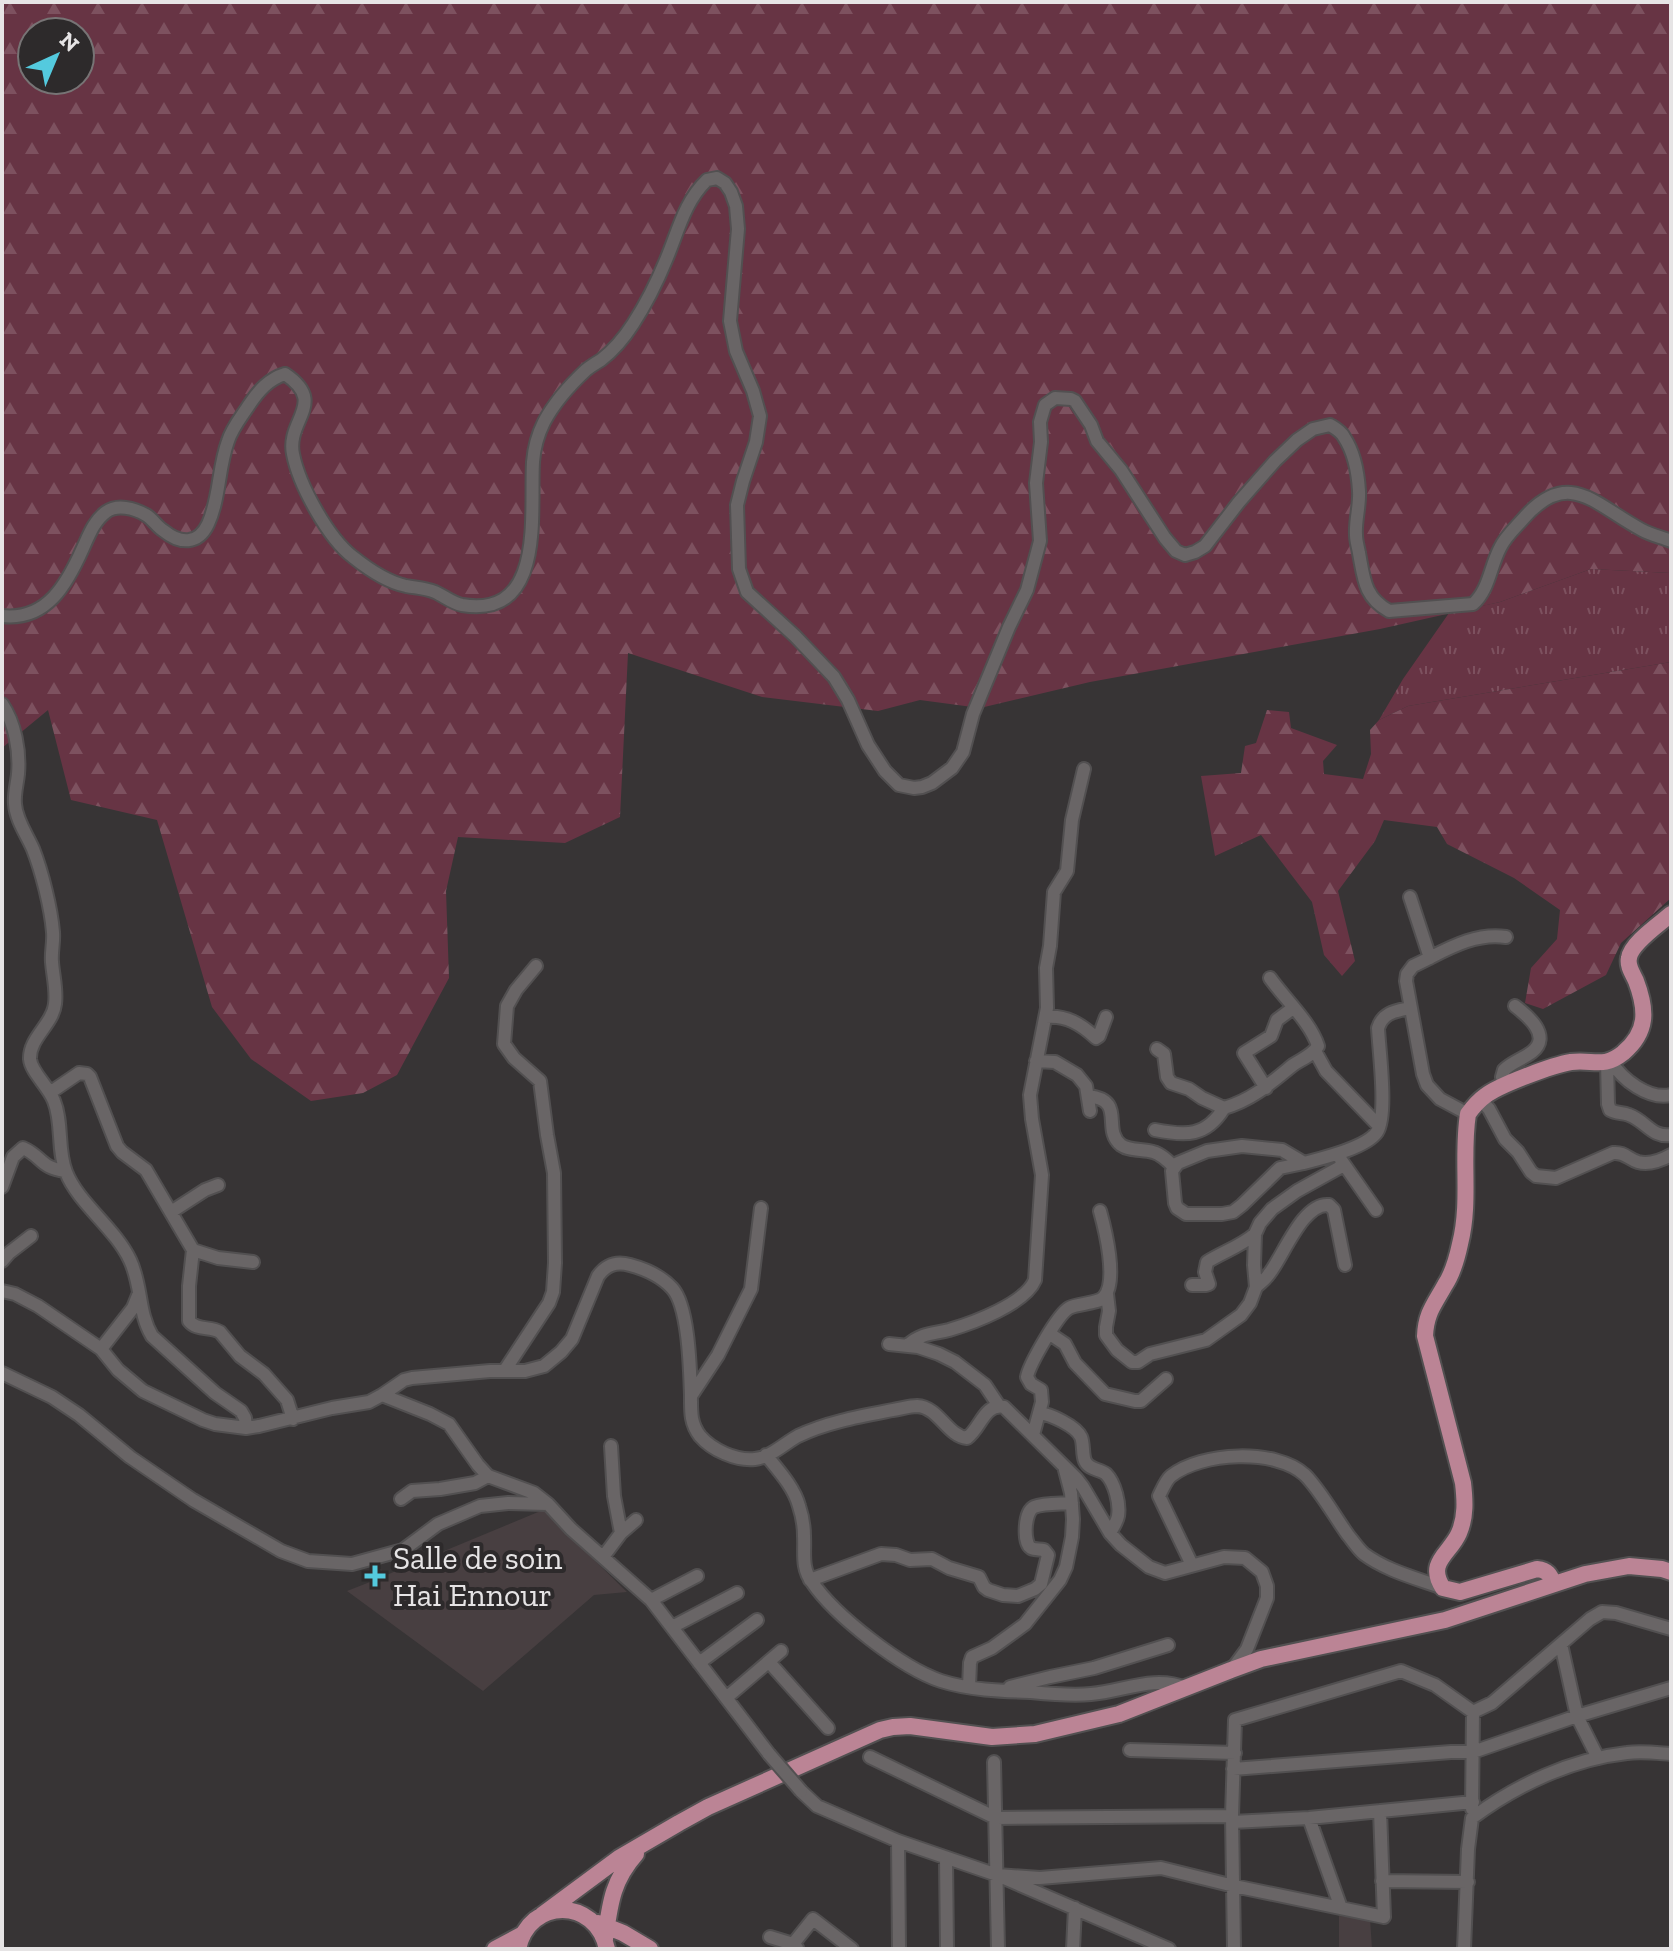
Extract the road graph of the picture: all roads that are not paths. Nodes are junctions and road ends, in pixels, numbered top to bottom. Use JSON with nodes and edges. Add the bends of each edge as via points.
{"nodes":[{"id":1,"x":1671,"y":541,"type":"edge"},
{"id":2,"x":2,"y":616,"type":"edge"},
{"id":3,"x":2,"y":704,"type":"edge"},
{"id":4,"x":1084,"y":769,"type":"dead end"},
{"id":5,"x":1410,"y":897,"type":"dead end"},
{"id":6,"x":1671,"y":914,"type":"edge"},
{"id":7,"x":1506,"y":937,"type":"dead end"},
{"id":8,"x":1430,"y":958,"type":"junction"},
{"id":9,"x":536,"y":966,"type":"dead end"},
{"id":10,"x":1270,"y":978,"type":"dead end"},
{"id":11,"x":1515,"y":1006,"type":"dead end"},
{"id":12,"x":1293,"y":1008,"type":"junction"},
{"id":13,"x":1410,"y":1008,"type":"junction"},
{"id":14,"x":1046,"y":1017,"type":"junction"},
{"id":15,"x":1106,"y":1017,"type":"dead end"},
{"id":16,"x":1157,"y":1049,"type":"dead end"},
{"id":17,"x":1315,"y":1051,"type":"junction"},
{"id":18,"x":1036,"y":1061,"type":"junction"},
{"id":19,"x":1609,"y":1062,"type":"junction"},
{"id":20,"x":1504,"y":1086,"type":"junction"},
{"id":21,"x":1266,"y":1088,"type":"junction"},
{"id":22,"x":51,"y":1092,"type":"junction"},
{"id":23,"x":1671,"y":1095,"type":"edge"},
{"id":24,"x":1088,"y":1096,"type":"junction"},
{"id":25,"x":1481,"y":1100,"type":"junction"},
{"id":26,"x":1224,"y":1108,"type":"junction"},
{"id":27,"x":1090,"y":1111,"type":"dead end"},
{"id":28,"x":1468,"y":1114,"type":"junction"},
{"id":29,"x":1379,"y":1126,"type":"junction"},
{"id":30,"x":1155,"y":1130,"type":"dead end"},
{"id":31,"x":1203,"y":1131,"type":"junction"},
{"id":32,"x":1671,"y":1135,"type":"edge"},
{"id":33,"x":1207,"y":1151,"type":"junction"},
{"id":34,"x":1671,"y":1155,"type":"edge"},
{"id":35,"x":1341,"y":1159,"type":"junction"},
{"id":36,"x":1304,"y":1163,"type":"junction"},
{"id":37,"x":1174,"y":1167,"type":"junction"},
{"id":38,"x":65,"y":1171,"type":"junction"},
{"id":39,"x":218,"y":1185,"type":"dead end"},
{"id":40,"x":2,"y":1187,"type":"edge"},
{"id":41,"x":761,"y":1208,"type":"dead end"},
{"id":42,"x":1376,"y":1210,"type":"dead end"},
{"id":43,"x":1100,"y":1211,"type":"dead end"},
{"id":44,"x":171,"y":1212,"type":"junction"},
{"id":45,"x":1255,"y":1234,"type":"junction"},
{"id":46,"x":31,"y":1236,"type":"dead end"},
{"id":47,"x":193,"y":1250,"type":"junction"},
{"id":48,"x":2,"y":1261,"type":"edge"},
{"id":49,"x":253,"y":1262,"type":"dead end"},
{"id":50,"x":1345,"y":1265,"type":"dead end"},
{"id":51,"x":1192,"y":1285,"type":"dead end"},
{"id":52,"x":1256,"y":1287,"type":"junction"},
{"id":53,"x":2,"y":1291,"type":"edge"},
{"id":54,"x":139,"y":1293,"type":"junction"},
{"id":55,"x":1107,"y":1294,"type":"junction"},
{"id":56,"x":1050,"y":1334,"type":"junction"},
{"id":57,"x":889,"y":1344,"type":"dead end"},
{"id":58,"x":908,"y":1345,"type":"junction"},
{"id":59,"x":101,"y":1349,"type":"junction"},
{"id":60,"x":505,"y":1370,"type":"junction"},
{"id":61,"x":2,"y":1373,"type":"edge"},
{"id":62,"x":1166,"y":1379,"type":"dead end"},
{"id":63,"x":382,"y":1395,"type":"junction"},
{"id":64,"x":691,"y":1396,"type":"junction"},
{"id":65,"x":999,"y":1406,"type":"junction"},
{"id":66,"x":1039,"y":1413,"type":"junction"},
{"id":67,"x":293,"y":1419,"type":"junction"},
{"id":68,"x":246,"y":1428,"type":"junction"},
{"id":69,"x":1033,"y":1435,"type":"junction"},
{"id":70,"x":611,"y":1446,"type":"dead end"},
{"id":71,"x":766,"y":1455,"type":"junction"},
{"id":72,"x":1064,"y":1467,"type":"junction"},
{"id":73,"x":488,"y":1476,"type":"junction"},
{"id":74,"x":401,"y":1499,"type":"dead end"},
{"id":75,"x":1072,"y":1503,"type":"junction"},
{"id":76,"x":548,"y":1504,"type":"junction"},
{"id":77,"x":636,"y":1520,"type":"dead end"},
{"id":78,"x":621,"y":1533,"type":"junction"},
{"id":79,"x":1110,"y":1533,"type":"junction"},
{"id":80,"x":603,"y":1557,"type":"junction"},
{"id":81,"x":1192,"y":1565,"type":"junction"},
{"id":82,"x":1671,"y":1572,"type":"edge"},
{"id":83,"x":697,"y":1576,"type":"dead end"},
{"id":84,"x":810,"y":1580,"type":"junction"},
{"id":85,"x":1554,"y":1584,"type":"junction"},
{"id":86,"x":1443,"y":1588,"type":"junction"},
{"id":87,"x":737,"y":1593,"type":"dead end"},
{"id":88,"x":651,"y":1600,"type":"junction"},
{"id":89,"x":757,"y":1620,"type":"dead end"},
{"id":90,"x":672,"y":1627,"type":"junction"},
{"id":91,"x":1671,"y":1629,"type":"edge"},
{"id":92,"x":1561,"y":1644,"type":"junction"},
{"id":93,"x":1168,"y":1645,"type":"dead end"},
{"id":94,"x":781,"y":1651,"type":"dead end"},
{"id":95,"x":769,"y":1662,"type":"junction"},
{"id":96,"x":699,"y":1663,"type":"junction"},
{"id":97,"x":1231,"y":1670,"type":"junction"},
{"id":98,"x":969,"y":1687,"type":"junction"},
{"id":99,"x":1186,"y":1688,"type":"junction"},
{"id":100,"x":1671,"y":1688,"type":"edge"},
{"id":101,"x":999,"y":1690,"type":"junction"},
{"id":102,"x":726,"y":1698,"type":"junction"},
{"id":103,"x":1473,"y":1712,"type":"junction"},
{"id":104,"x":1577,"y":1716,"type":"junction"},
{"id":105,"x":828,"y":1728,"type":"dead end"},
{"id":106,"x":1130,"y":1750,"type":"dead end"},
{"id":107,"x":1473,"y":1752,"type":"junction"},
{"id":108,"x":1235,"y":1753,"type":"junction"},
{"id":109,"x":1671,"y":1754,"type":"edge"},
{"id":110,"x":870,"y":1757,"type":"dead end"},
{"id":111,"x":1598,"y":1758,"type":"junction"},
{"id":112,"x":994,"y":1762,"type":"dead end"},
{"id":113,"x":1233,"y":1769,"type":"junction"},
{"id":114,"x":1473,"y":1802,"type":"junction"},
{"id":115,"x":1380,"y":1811,"type":"junction"},
{"id":116,"x":996,"y":1818,"type":"junction"},
{"id":117,"x":1309,"y":1818,"type":"junction"},
{"id":118,"x":1472,"y":1818,"type":"junction"},
{"id":119,"x":1232,"y":1819,"type":"junction"},
{"id":120,"x":648,"y":1841,"type":"junction"},
{"id":121,"x":898,"y":1841,"type":"junction"},
{"id":122,"x":946,"y":1858,"type":"junction"},
{"id":123,"x":997,"y":1875,"type":"junction"},
{"id":124,"x":1382,"y":1881,"type":"junction"},
{"id":125,"x":1468,"y":1882,"type":"junction"},
{"id":126,"x":1234,"y":1886,"type":"junction"},
{"id":127,"x":610,"y":1901,"type":"junction"},
{"id":128,"x":1075,"y":1908,"type":"junction"},
{"id":129,"x":1341,"y":1908,"type":"junction"},
{"id":130,"x":542,"y":1915,"type":"junction"},
{"id":131,"x":623,"y":1933,"type":"junction"},
{"id":132,"x":603,"y":1934,"type":"edge"},
{"id":133,"x":770,"y":1937,"type":"dead end"},
{"id":134,"x":520,"y":1942,"type":"edge"},
{"id":135,"x":796,"y":1947,"type":"edge"},
{"id":136,"x":495,"y":1949,"type":"edge"},
{"id":137,"x":650,"y":1949,"type":"edge"},
{"id":138,"x":852,"y":1949,"type":"edge"},
{"id":139,"x":899,"y":1949,"type":"edge"},
{"id":140,"x":947,"y":1949,"type":"edge"},
{"id":141,"x":998,"y":1949,"type":"edge"},
{"id":142,"x":1073,"y":1949,"type":"edge"},
{"id":143,"x":1169,"y":1949,"type":"edge"},
{"id":144,"x":1234,"y":1949,"type":"edge"},
{"id":145,"x":1464,"y":1949,"type":"edge"}],
"edges":[{"from":1,"to":2,"type":"street","via":[[1580,494],[1557,493],[1528,513],[1504,541],[1483,594],[1473,604],[1389,611],[1365,586],[1356,537],[1357,472],[1344,436],[1330,425],[1297,440],[1205,546],[1185,555],[1165,538],[1075,401],[1055,398],[1045,405],[1040,422],[1039,547],[963,752],[932,783],[899,785],[868,745],[834,677],[747,592],[739,569],[737,505],[760,416],[730,321],[736,206],[717,178],[707,180],[690,202],[644,307],[620,344],[588,368],[545,420],[533,459],[532,545],[519,581],[498,603],[463,605],[422,587],[391,581],[335,540],[307,494],[292,452],[305,394],[285,374],[258,392],[228,439],[207,527],[194,540],[183,542],[164,532],[147,515],[113,508],[92,527],[49,604],[20,617]]},
{"from":3,"to":22,"type":"street","via":[[16,748],[14,806],[38,866],[53,933],[55,1007],[30,1059]]},
{"from":4,"to":14,"type":"street","via":[[1067,871],[1054,892]]},
{"from":5,"to":8,"type":"street"},
{"from":6,"to":19,"type":"main road","via":[[1629,957],[1644,1007],[1641,1030]]},
{"from":7,"to":8,"type":"street","via":[[1477,937]]},
{"from":8,"to":13,"type":"street","via":[[1407,974]]},
{"from":9,"to":60,"type":"street","via":[[507,1006],[504,1044],[540,1081],[545,1105],[554,1173],[553,1292]]},
{"from":10,"to":12,"type":"street"},
{"from":11,"to":20,"type":"street","via":[[1537,1026],[1538,1042],[1533,1052],[1504,1070]]},
{"from":12,"to":17,"type":"street","via":[[1316,1040]]},
{"from":12,"to":21,"type":"street","via":[[1277,1020],[1271,1036],[1244,1053]]},
{"from":13,"to":28,"type":"street","via":[[1427,1085]]},
{"from":13,"to":29,"type":"street","via":[[1380,1019]]},
{"from":14,"to":15,"type":"street","via":[[1062,1016],[1096,1038]]},
{"from":14,"to":18,"type":"street"},
{"from":16,"to":26,"type":"street","via":[[1164,1054],[1171,1083]]},
{"from":17,"to":21,"type":"street"},
{"from":17,"to":29,"type":"street","via":[[1326,1071]]},
{"from":18,"to":24,"type":"street","via":[[1055,1062],[1077,1075]]},
{"from":18,"to":58,"type":"street","via":[[1030,1095],[1042,1192],[1033,1284],[984,1317],[922,1335]]},
{"from":19,"to":20,"type":"main road","via":[[1566,1063]]},
{"from":19,"to":23,"type":"street","via":[[1655,1096]]},
{"from":19,"to":32,"type":"street","via":[[1610,1110],[1631,1115],[1659,1135]]},
{"from":20,"to":25,"type":"main road"},
{"from":21,"to":26,"type":"street"},
{"from":22,"to":38,"type":"street"},
{"from":22,"to":44,"type":"street","via":[[79,1073],[90,1077],[117,1146],[146,1170]]},
{"from":24,"to":27,"type":"street"},
{"from":24,"to":37,"type":"street","via":[[1100,1097],[1110,1106],[1121,1145],[1159,1154]]},
{"from":25,"to":28,"type":"main road"},
{"from":25,"to":34,"type":"street","via":[[1536,1176],[1556,1178],[1613,1153],[1639,1163]]},
{"from":26,"to":31,"type":"street"},
{"from":28,"to":86,"type":"main road","via":[[1461,1244],[1430,1310],[1425,1336],[1465,1503],[1459,1532],[1438,1563],[1436,1574]]},
{"from":29,"to":35,"type":"street"},
{"from":30,"to":31,"type":"street"},
{"from":31,"to":33,"type":"street"},
{"from":33,"to":36,"type":"street","via":[[1270,1147]]},
{"from":33,"to":37,"type":"street"},
{"from":35,"to":36,"type":"street"},
{"from":35,"to":42,"type":"street"},
{"from":35,"to":45,"type":"street","via":[[1272,1209]]},
{"from":36,"to":37,"type":"street","via":[[1280,1168],[1242,1205],[1222,1214],[1186,1214],[1177,1208]]},
{"from":38,"to":40,"type":"street","via":[[48,1168],[23,1148],[13,1157]]},
{"from":38,"to":54,"type":"street","via":[[124,1249]]},
{"from":39,"to":44,"type":"street"},
{"from":41,"to":64,"type":"street","via":[[751,1289]]},
{"from":43,"to":55,"type":"street","via":[[1109,1252]]},
{"from":44,"to":47,"type":"street"},
{"from":45,"to":51,"type":"street","via":[[1207,1262],[1209,1284]]},
{"from":45,"to":52,"type":"street"},
{"from":46,"to":48,"type":"street"},
{"from":47,"to":49,"type":"street"},
{"from":47,"to":67,"type":"street","via":[[189,1321],[220,1332],[287,1400]]},
{"from":50,"to":52,"type":"street","via":[[1334,1210],[1323,1205],[1303,1219]]},
{"from":52,"to":55,"type":"street","via":[[1246,1310],[1211,1337],[1138,1362],[1127,1360],[1106,1335]]},
{"from":53,"to":59,"type":"street","via":[[38,1306]]},
{"from":54,"to":59,"type":"street"},
{"from":54,"to":68,"type":"street","via":[[152,1336],[238,1408]]},
{"from":55,"to":56,"type":"street","via":[[1063,1312]]},
{"from":56,"to":62,"type":"street","via":[[1065,1344],[1079,1368],[1105,1394],[1141,1401]]},
{"from":56,"to":66,"type":"street","via":[[1027,1373],[1042,1393]]},
{"from":57,"to":58,"type":"street"},
{"from":58,"to":65,"type":"street","via":[[955,1362],[985,1385]]},
{"from":59,"to":68,"type":"street","via":[[143,1391],[203,1420]]},
{"from":60,"to":63,"type":"street","via":[[412,1378]]},
{"from":60,"to":64,"type":"street","via":[[544,1366],[561,1352],[572,1339],[598,1276],[604,1268],[624,1263],[662,1279],[681,1301]]},
{"from":61,"to":76,"type":"street","via":[[52,1397],[193,1500],[308,1561],[352,1564],[377,1559],[480,1506]]},
{"from":63,"to":67,"type":"street"},
{"from":63,"to":73,"type":"street","via":[[449,1424]]},
{"from":64,"to":71,"type":"street","via":[[691,1420],[717,1450],[744,1458]]},
{"from":65,"to":69,"type":"street"},
{"from":65,"to":71,"type":"street","via":[[990,1409],[967,1438],[928,1409],[913,1406],[811,1430]]},
{"from":66,"to":69,"type":"street"},
{"from":66,"to":79,"type":"street","via":[[1075,1429],[1087,1465],[1107,1476],[1118,1507]]},
{"from":67,"to":68,"type":"street"},
{"from":69,"to":72,"type":"street"},
{"from":70,"to":78,"type":"street"},
{"from":71,"to":84,"type":"street","via":[[798,1502]]},
{"from":72,"to":75,"type":"street"},
{"from":72,"to":79,"type":"street","via":[[1083,1487]]},
{"from":73,"to":74,"type":"street","via":[[475,1483],[412,1491]]},
{"from":73,"to":76,"type":"street","via":[[534,1493]]},
{"from":75,"to":84,"type":"street","via":[[1034,1507],[1028,1513],[1028,1544],[1048,1557],[1041,1584],[1018,1596],[988,1590],[979,1577],[932,1559],[910,1560],[889,1553]]},
{"from":75,"to":98,"type":"street","via":[[1072,1537],[1058,1586],[1020,1628],[972,1657]]},
{"from":76,"to":80,"type":"street"},
{"from":77,"to":78,"type":"street"},
{"from":78,"to":80,"type":"street"},
{"from":79,"to":81,"type":"street","via":[[1149,1567],[1165,1573]]},
{"from":80,"to":88,"type":"street"},
{"from":81,"to":86,"type":"street","via":[[1159,1496],[1169,1477],[1192,1464],[1250,1455],[1303,1473],[1361,1552],[1385,1567]]},
{"from":81,"to":97,"type":"street","via":[[1245,1558],[1262,1572],[1267,1586],[1264,1610]]},
{"from":82,"to":85,"type":"main road","via":[[1629,1566]]},
{"from":83,"to":88,"type":"street"},
{"from":84,"to":98,"type":"street","via":[[842,1615],[911,1667]]},
{"from":85,"to":86,"type":"main road","via":[[1544,1569],[1537,1569],[1460,1592]]},
{"from":85,"to":97,"type":"main road","via":[[1445,1620]]},
{"from":87,"to":90,"type":"street"},
{"from":88,"to":90,"type":"street"},
{"from":89,"to":96,"type":"street"},
{"from":90,"to":96,"type":"street"},
{"from":91,"to":92,"type":"street","via":[[1602,1612]]},
{"from":92,"to":103,"type":"street","via":[[1492,1703]]},
{"from":92,"to":104,"type":"street"},
{"from":93,"to":101,"type":"street"},
{"from":94,"to":95,"type":"street"},
{"from":95,"to":102,"type":"street"},
{"from":95,"to":105,"type":"street"},
{"from":96,"to":102,"type":"street"},
{"from":97,"to":99,"type":"main road"},
{"from":98,"to":101,"type":"street"},
{"from":99,"to":101,"type":"street","via":[[1154,1682],[1090,1695]]},
{"from":99,"to":120,"type":"main road","via":[[1119,1714],[1035,1734],[992,1737],[910,1726],[880,1730],[708,1807]]},
{"from":100,"to":104,"type":"street"},
{"from":102,"to":121,"type":"street","bridge":true,"via":[[817,1806]]},
{"from":103,"to":107,"type":"street"},
{"from":103,"to":108,"type":"street","via":[[1435,1685],[1401,1671],[1235,1720]]},
{"from":104,"to":107,"type":"street"},
{"from":104,"to":111,"type":"street"},
{"from":106,"to":108,"type":"street"},
{"from":107,"to":113,"type":"street"},
{"from":107,"to":114,"type":"street"},
{"from":108,"to":113,"type":"street"},
{"from":109,"to":111,"type":"street","via":[[1630,1752]]},
{"from":110,"to":116,"type":"street"},
{"from":111,"to":118,"type":"street","via":[[1538,1778]]},
{"from":112,"to":116,"type":"street"},
{"from":113,"to":119,"type":"street"},
{"from":114,"to":115,"type":"street"},
{"from":114,"to":118,"type":"street"},
{"from":115,"to":117,"type":"street"},
{"from":115,"to":124,"type":"street"},
{"from":116,"to":119,"type":"street"},
{"from":116,"to":123,"type":"street"},
{"from":117,"to":119,"type":"street"},
{"from":117,"to":129,"type":"street"},
{"from":118,"to":125,"type":"street"},
{"from":119,"to":126,"type":"street"},
{"from":120,"to":127,"type":"main road","via":[[626,1865]]},
{"from":120,"to":130,"type":"main road"},
{"from":121,"to":122,"type":"street"},
{"from":121,"to":139,"type":"street"},
{"from":122,"to":123,"type":"street"},
{"from":122,"to":140,"type":"street"},
{"from":123,"to":126,"type":"street","via":[[1040,1878],[1161,1868]]},
{"from":123,"to":128,"type":"street"},
{"from":123,"to":141,"type":"street"},
{"from":124,"to":125,"type":"street"},
{"from":124,"to":129,"type":"street","via":[[1384,1917]]},
{"from":125,"to":145,"type":"street"},
{"from":126,"to":129,"type":"street"},
{"from":126,"to":144,"type":"street"},
{"from":127,"to":131,"type":"main road"},
{"from":127,"to":132,"type":"main road"},
{"from":128,"to":142,"type":"street"},
{"from":128,"to":143,"type":"street"},
{"from":130,"to":132,"type":"main road","via":[[568,1910],[581,1914]]},
{"from":130,"to":134,"type":"main road"},
{"from":131,"to":132,"type":"main road"},
{"from":131,"to":137,"type":"main road"},
{"from":133,"to":135,"type":"street"},
{"from":134,"to":136,"type":"main road"},
{"from":135,"to":138,"type":"street","via":[[813,1919]]}]}
